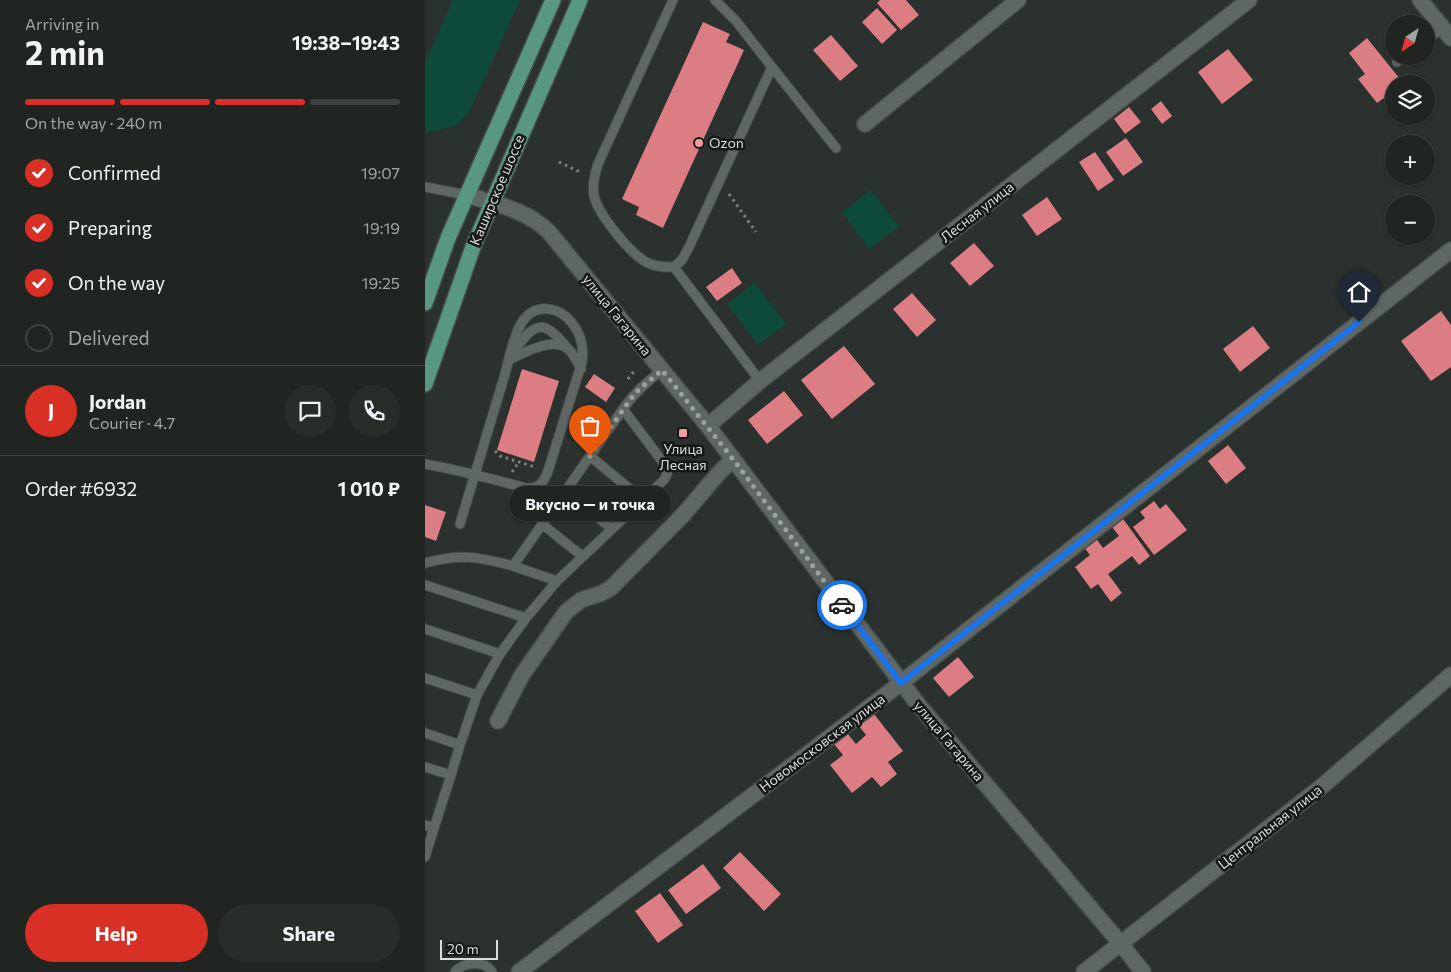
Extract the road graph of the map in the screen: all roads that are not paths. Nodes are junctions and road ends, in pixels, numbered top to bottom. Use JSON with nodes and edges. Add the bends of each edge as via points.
{"nodes":[{"id":1,"x":553,"y":0,"type":"edge"},
{"id":2,"x":580,"y":0,"type":"edge"},
{"id":3,"x":673,"y":0,"type":"edge"},
{"id":4,"x":715,"y":0,"type":"edge"},
{"id":5,"x":1018,"y":0,"type":"edge"},
{"id":6,"x":1249,"y":0,"type":"edge"},
{"id":7,"x":1420,"y":0,"type":"edge"},
{"id":8,"x":1447,"y":33,"type":"edge"},
{"id":9,"x":1435,"y":37,"type":"edge"},
{"id":10,"x":772,"y":67,"type":"junction"},
{"id":11,"x":865,"y":124,"type":"dead end"},
{"id":12,"x":836,"y":148,"type":"dead end"},
{"id":13,"x":425,"y":186,"type":"edge"},
{"id":14,"x":467,"y":195,"type":"junction"},
{"id":15,"x":491,"y":203,"type":"junction"},
{"id":16,"x":1451,"y":250,"type":"edge"},
{"id":17,"x":674,"y":267,"type":"junction"},
{"id":18,"x":425,"y":303,"type":"edge"},
{"id":19,"x":568,"y":348,"type":"junction"},
{"id":20,"x":509,"y":360,"type":"junction"},
{"id":21,"x":581,"y":370,"type":"junction"},
{"id":22,"x":662,"y":370,"type":"junction"},
{"id":23,"x":759,"y":381,"type":"junction"},
{"id":24,"x":425,"y":384,"type":"edge"},
{"id":25,"x":623,"y":409,"type":"junction"},
{"id":26,"x":708,"y":426,"type":"junction"},
{"id":27,"x":590,"y":456,"type":"junction"},
{"id":28,"x":733,"y":459,"type":"junction"},
{"id":29,"x":425,"y":464,"type":"edge"},
{"id":30,"x":475,"y":474,"type":"junction"},
{"id":31,"x":565,"y":490,"type":"junction"},
{"id":32,"x":643,"y":500,"type":"junction"},
{"id":33,"x":460,"y":524,"type":"dead end"},
{"id":34,"x":542,"y":524,"type":"junction"},
{"id":35,"x":612,"y":529,"type":"junction"},
{"id":36,"x":583,"y":556,"type":"junction"},
{"id":37,"x":425,"y":563,"type":"edge"},
{"id":38,"x":513,"y":566,"type":"junction"},
{"id":39,"x":557,"y":580,"type":"junction"},
{"id":40,"x":425,"y":585,"type":"edge"},
{"id":41,"x":527,"y":618,"type":"junction"},
{"id":42,"x":425,"y":629,"type":"edge"},
{"id":43,"x":500,"y":654,"type":"junction"},
{"id":44,"x":1451,"y":674,"type":"edge"},
{"id":45,"x":425,"y":678,"type":"edge"},
{"id":46,"x":901,"y":683,"type":"junction"},
{"id":47,"x":477,"y":695,"type":"junction"},
{"id":48,"x":498,"y":721,"type":"dead end"},
{"id":49,"x":425,"y":734,"type":"edge"},
{"id":50,"x":460,"y":745,"type":"junction"},
{"id":51,"x":425,"y":767,"type":"edge"},
{"id":52,"x":451,"y":775,"type":"junction"},
{"id":53,"x":430,"y":826,"type":"edge"},
{"id":54,"x":425,"y":857,"type":"edge"},
{"id":55,"x":1121,"y":944,"type":"junction"},
{"id":56,"x":455,"y":972,"type":"edge"},
{"id":57,"x":492,"y":972,"type":"edge"},
{"id":58,"x":519,"y":972,"type":"edge"},
{"id":59,"x":1084,"y":972,"type":"edge"},
{"id":60,"x":1143,"y":972,"type":"edge"}],
"edges":[{"from":1,"to":14,"type":"main road","name":"Каширское шоссе"},
{"from":2,"to":15,"type":"main road","name":"Каширское шоссе"},
{"from":3,"to":17,"type":"lane","via":[[602,155],[594,178],[594,196],[598,208],[632,251],[649,264]]},
{"from":4,"to":10,"type":"lane"},
{"from":5,"to":11,"type":"street"},
{"from":6,"to":23,"type":"street","name":"Лесная улица"},
{"from":7,"to":8,"type":"street"},
{"from":8,"to":9,"type":"lane"},
{"from":10,"to":12,"type":"lane"},
{"from":10,"to":17,"type":"lane","via":[[689,247]]},
{"from":13,"to":14,"type":"lane","name":"улица Гагарина"},
{"from":14,"to":15,"type":"street","name":"улица Гагарина"},
{"from":14,"to":18,"type":"main road","name":"Каширское шоссе"},
{"from":15,"to":22,"type":"street","name":"улица Гагарина","via":[[528,215],[544,227]]},
{"from":15,"to":24,"type":"main road","name":"Каширское шоссе"},
{"from":16,"to":46,"type":"street","name":"Новомосковская улица"},
{"from":17,"to":23,"type":"lane"},
{"from":19,"to":20,"type":"lane","via":[[545,345]]},
{"from":19,"to":20,"type":"lane","via":[[553,331],[537,328],[527,334]]},
{"from":19,"to":21,"type":"lane"},
{"from":20,"to":21,"type":"lane","via":[[525,318],[539,310],[553,309],[569,319],[578,332],[583,354]]},
{"from":20,"to":30,"type":"lane"},
{"from":21,"to":30,"type":"lane","via":[[542,483],[530,488]]},
{"from":22,"to":25,"type":"lane","via":[[639,388]]},
{"from":22,"to":26,"type":"street","name":"улица Гагарина"},
{"from":23,"to":26,"type":"street","name":"Лесная улица"},
{"from":25,"to":27,"type":"lane"},
{"from":25,"to":32,"type":"lane","via":[[667,471],[665,480]]},
{"from":26,"to":28,"type":"street","name":"улица Гагарина"},
{"from":27,"to":31,"type":"lane"},
{"from":27,"to":32,"type":"lane"},
{"from":28,"to":46,"type":"street","name":"улица Гагарина"},
{"from":28,"to":48,"type":"street","via":[[611,588],[571,607],[522,675]]},
{"from":29,"to":30,"type":"lane"},
{"from":30,"to":33,"type":"lane"},
{"from":31,"to":34,"type":"lane"},
{"from":31,"to":35,"type":"lane"},
{"from":32,"to":35,"type":"lane"},
{"from":34,"to":36,"type":"lane"},
{"from":34,"to":38,"type":"lane"},
{"from":35,"to":36,"type":"lane"},
{"from":36,"to":39,"type":"lane"},
{"from":37,"to":38,"type":"lane","via":[[460,556]]},
{"from":38,"to":39,"type":"lane"},
{"from":39,"to":41,"type":"lane"},
{"from":40,"to":41,"type":"lane"},
{"from":41,"to":43,"type":"lane"},
{"from":42,"to":43,"type":"lane"},
{"from":43,"to":47,"type":"lane"},
{"from":44,"to":55,"type":"street","name":"Центральная улица","via":[[1321,788]]},
{"from":45,"to":47,"type":"lane"},
{"from":46,"to":55,"type":"street","name":"улица Гагарина"},
{"from":46,"to":58,"type":"street","name":"Новомосковская улица"},
{"from":47,"to":50,"type":"lane"},
{"from":49,"to":50,"type":"lane"},
{"from":50,"to":52,"type":"lane"},
{"from":51,"to":52,"type":"lane"},
{"from":52,"to":53,"type":"lane"},
{"from":53,"to":54,"type":"lane"},
{"from":55,"to":59,"type":"street","name":"Центральная улица"},
{"from":55,"to":60,"type":"street","name":"улица Гагарина"},
{"from":56,"to":57,"type":"lane","via":[[462,965],[472,964],[486,966]]}]}
